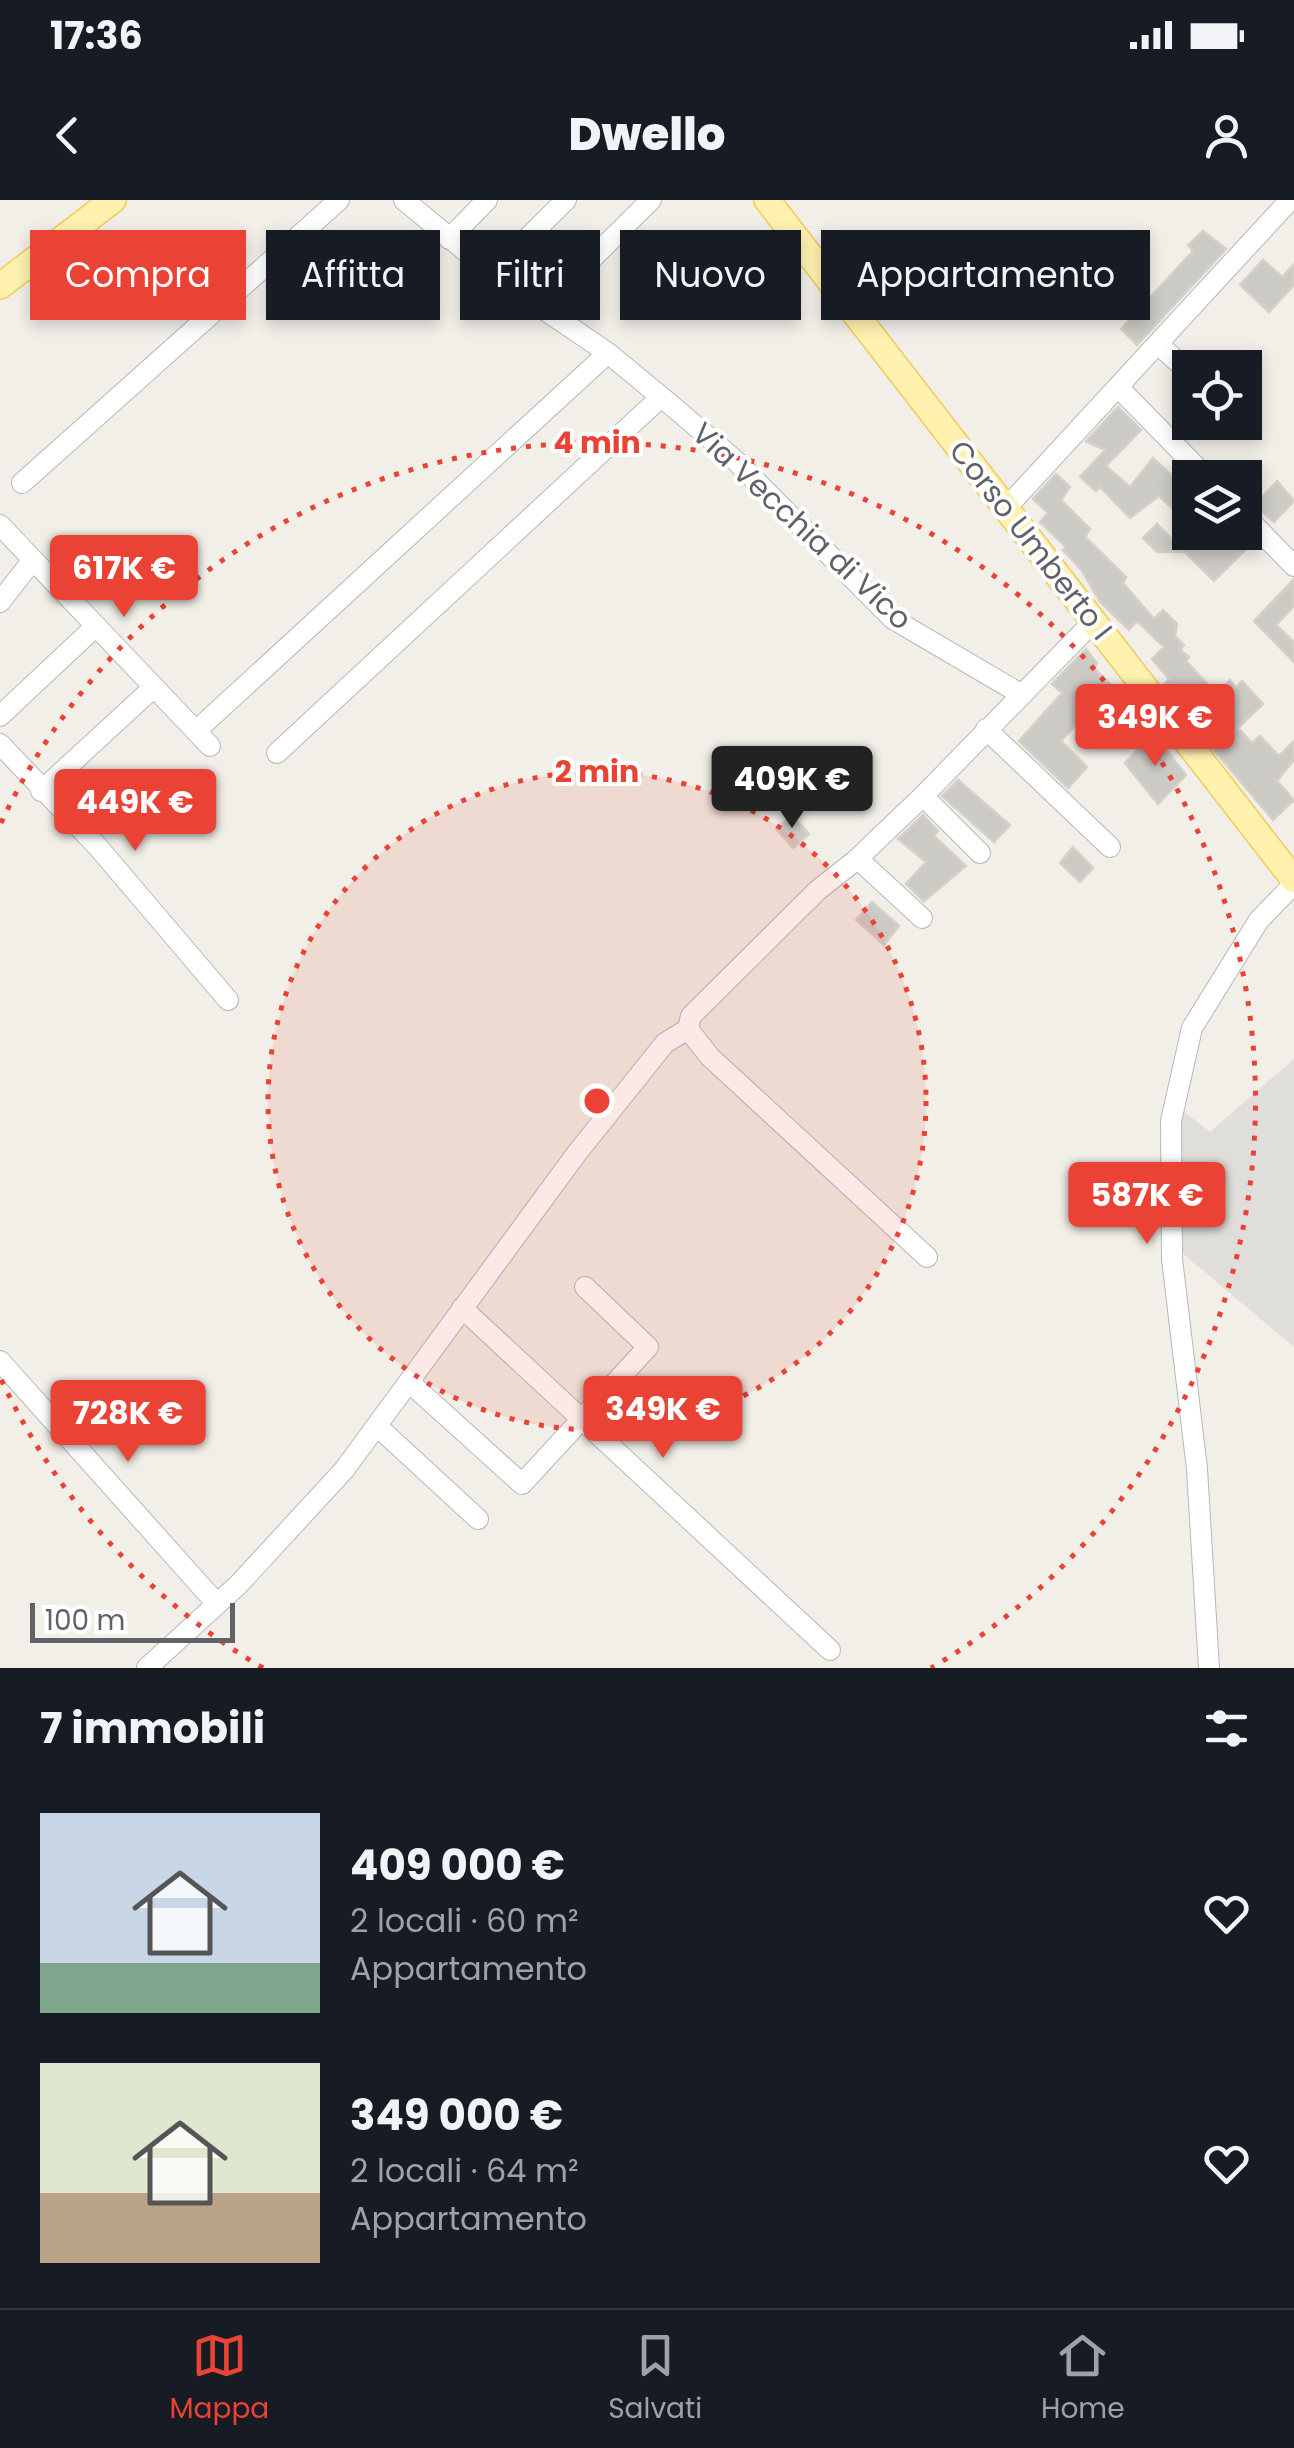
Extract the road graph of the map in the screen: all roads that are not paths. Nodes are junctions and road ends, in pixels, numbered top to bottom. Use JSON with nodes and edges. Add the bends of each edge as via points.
{"nodes":[{"id":1,"x":113,"y":200,"type":"edge"},
{"id":2,"x":339,"y":200,"type":"edge"},
{"id":3,"x":404,"y":200,"type":"edge"},
{"id":4,"x":486,"y":200,"type":"edge"},
{"id":5,"x":566,"y":200,"type":"edge"},
{"id":6,"x":651,"y":200,"type":"edge"},
{"id":7,"x":767,"y":200,"type":"edge"},
{"id":8,"x":1290,"y":200,"type":"edge"},
{"id":9,"x":536,"y":230,"type":"edge"},
{"id":10,"x":449,"y":239,"type":"junction"},
{"id":11,"x":460,"y":248,"type":"edge"},
{"id":12,"x":600,"y":251,"type":"edge"},
{"id":13,"x":0,"y":286,"type":"edge"},
{"id":14,"x":560,"y":320,"type":"edge"},
{"id":15,"x":1158,"y":344,"type":"junction"},
{"id":16,"x":608,"y":353,"type":"junction"},
{"id":17,"x":1172,"y":357,"type":"edge"},
{"id":18,"x":1118,"y":386,"type":"junction"},
{"id":19,"x":662,"y":398,"type":"junction"},
{"id":20,"x":1190,"y":460,"type":"edge"},
{"id":21,"x":22,"y":483,"type":"dead end"},
{"id":22,"x":1006,"y":508,"type":"junction"},
{"id":23,"x":0,"y":525,"type":"edge"},
{"id":24,"x":1262,"y":533,"type":"edge"},
{"id":25,"x":32,"y":562,"type":"junction"},
{"id":26,"x":1294,"y":566,"type":"edge"},
{"id":27,"x":0,"y":602,"type":"edge"},
{"id":28,"x":1094,"y":621,"type":"junction"},
{"id":29,"x":96,"y":626,"type":"junction"},
{"id":30,"x":154,"y":687,"type":"junction"},
{"id":31,"x":1019,"y":694,"type":"junction"},
{"id":32,"x":0,"y":716,"type":"edge"},
{"id":33,"x":986,"y":729,"type":"junction"},
{"id":34,"x":0,"y":744,"type":"edge"},
{"id":35,"x":277,"y":754,"type":"dead end"},
{"id":36,"x":42,"y":792,"type":"junction"},
{"id":37,"x":923,"y":796,"type":"junction"},
{"id":38,"x":1110,"y":847,"type":"dead end"},
{"id":39,"x":980,"y":853,"type":"dead end"},
{"id":40,"x":858,"y":859,"type":"junction"},
{"id":41,"x":1294,"y":882,"type":"edge"},
{"id":42,"x":922,"y":918,"type":"dead end"},
{"id":43,"x":228,"y":1000,"type":"dead end"},
{"id":44,"x":688,"y":1029,"type":"junction"},
{"id":45,"x":927,"y":1258,"type":"dead end"},
{"id":46,"x":585,"y":1288,"type":"dead end"},
{"id":47,"x":462,"y":1308,"type":"junction"},
{"id":48,"x":0,"y":1361,"type":"edge"},
{"id":49,"x":409,"y":1382,"type":"junction"},
{"id":50,"x":582,"y":1419,"type":"junction"},
{"id":51,"x":377,"y":1426,"type":"junction"},
{"id":52,"x":478,"y":1519,"type":"dead end"},
{"id":53,"x":217,"y":1604,"type":"junction"},
{"id":54,"x":830,"y":1650,"type":"dead end"},
{"id":55,"x":148,"y":1668,"type":"edge"},
{"id":56,"x":1209,"y":1668,"type":"edge"}],
"edges":[{"from":1,"to":13,"type":"main road"},
{"from":2,"to":21,"type":"street"},
{"from":3,"to":10,"type":"street","name":"Via Vecchia di Vico"},
{"from":4,"to":10,"type":"street"},
{"from":5,"to":9,"type":"street"},
{"from":6,"to":12,"type":"street"},
{"from":7,"to":22,"type":"main road","name":"Corso Umberto I"},
{"from":8,"to":15,"type":"street"},
{"from":10,"to":11,"type":"street","name":"Via Vecchia di Vico"},
{"from":14,"to":16,"type":"street","name":"Via Vecchia di Vico"},
{"from":15,"to":17,"type":"street"},
{"from":15,"to":18,"type":"street"},
{"from":16,"to":19,"type":"street","name":"Via Vecchia di Vico"},
{"from":16,"to":30,"type":"street","via":[[203,738]]},
{"from":18,"to":20,"type":"street"},
{"from":18,"to":22,"type":"street"},
{"from":19,"to":31,"type":"street","name":"Via Vecchia di Vico","via":[[736,461],[894,619]]},
{"from":19,"to":35,"type":"street"},
{"from":22,"to":28,"type":"main road","name":"Corso Umberto I"},
{"from":23,"to":25,"type":"street"},
{"from":24,"to":26,"type":"street"},
{"from":25,"to":27,"type":"street"},
{"from":25,"to":29,"type":"street"},
{"from":28,"to":31,"type":"street"},
{"from":28,"to":41,"type":"main road","name":"Corso Umberto I"},
{"from":29,"to":30,"type":"street"},
{"from":29,"to":32,"type":"street"},
{"from":30,"to":36,"type":"street"},
{"from":31,"to":33,"type":"street"},
{"from":33,"to":37,"type":"street"},
{"from":33,"to":38,"type":"street"},
{"from":34,"to":36,"type":"street"},
{"from":36,"to":43,"type":"street","via":[[98,847]]},
{"from":37,"to":39,"type":"street"},
{"from":37,"to":40,"type":"street"},
{"from":40,"to":42,"type":"street"},
{"from":40,"to":44,"type":"street","via":[[761,945],[691,1016]]},
{"from":41,"to":56,"type":"street","via":[[1259,920],[1192,1028],[1170,1120],[1172,1259],[1197,1469]]},
{"from":44,"to":45,"type":"street","via":[[710,1058]]},
{"from":44,"to":47,"type":"street","via":[[665,1043],[640,1073]]},
{"from":46,"to":50,"type":"street","via":[[648,1347]]},
{"from":47,"to":49,"type":"street"},
{"from":47,"to":50,"type":"street"},
{"from":48,"to":53,"type":"street"},
{"from":49,"to":50,"type":"street","via":[[522,1484]]},
{"from":49,"to":51,"type":"street"},
{"from":50,"to":54,"type":"street"},
{"from":51,"to":52,"type":"street"},
{"from":51,"to":53,"type":"street"},
{"from":53,"to":55,"type":"street"}]}
